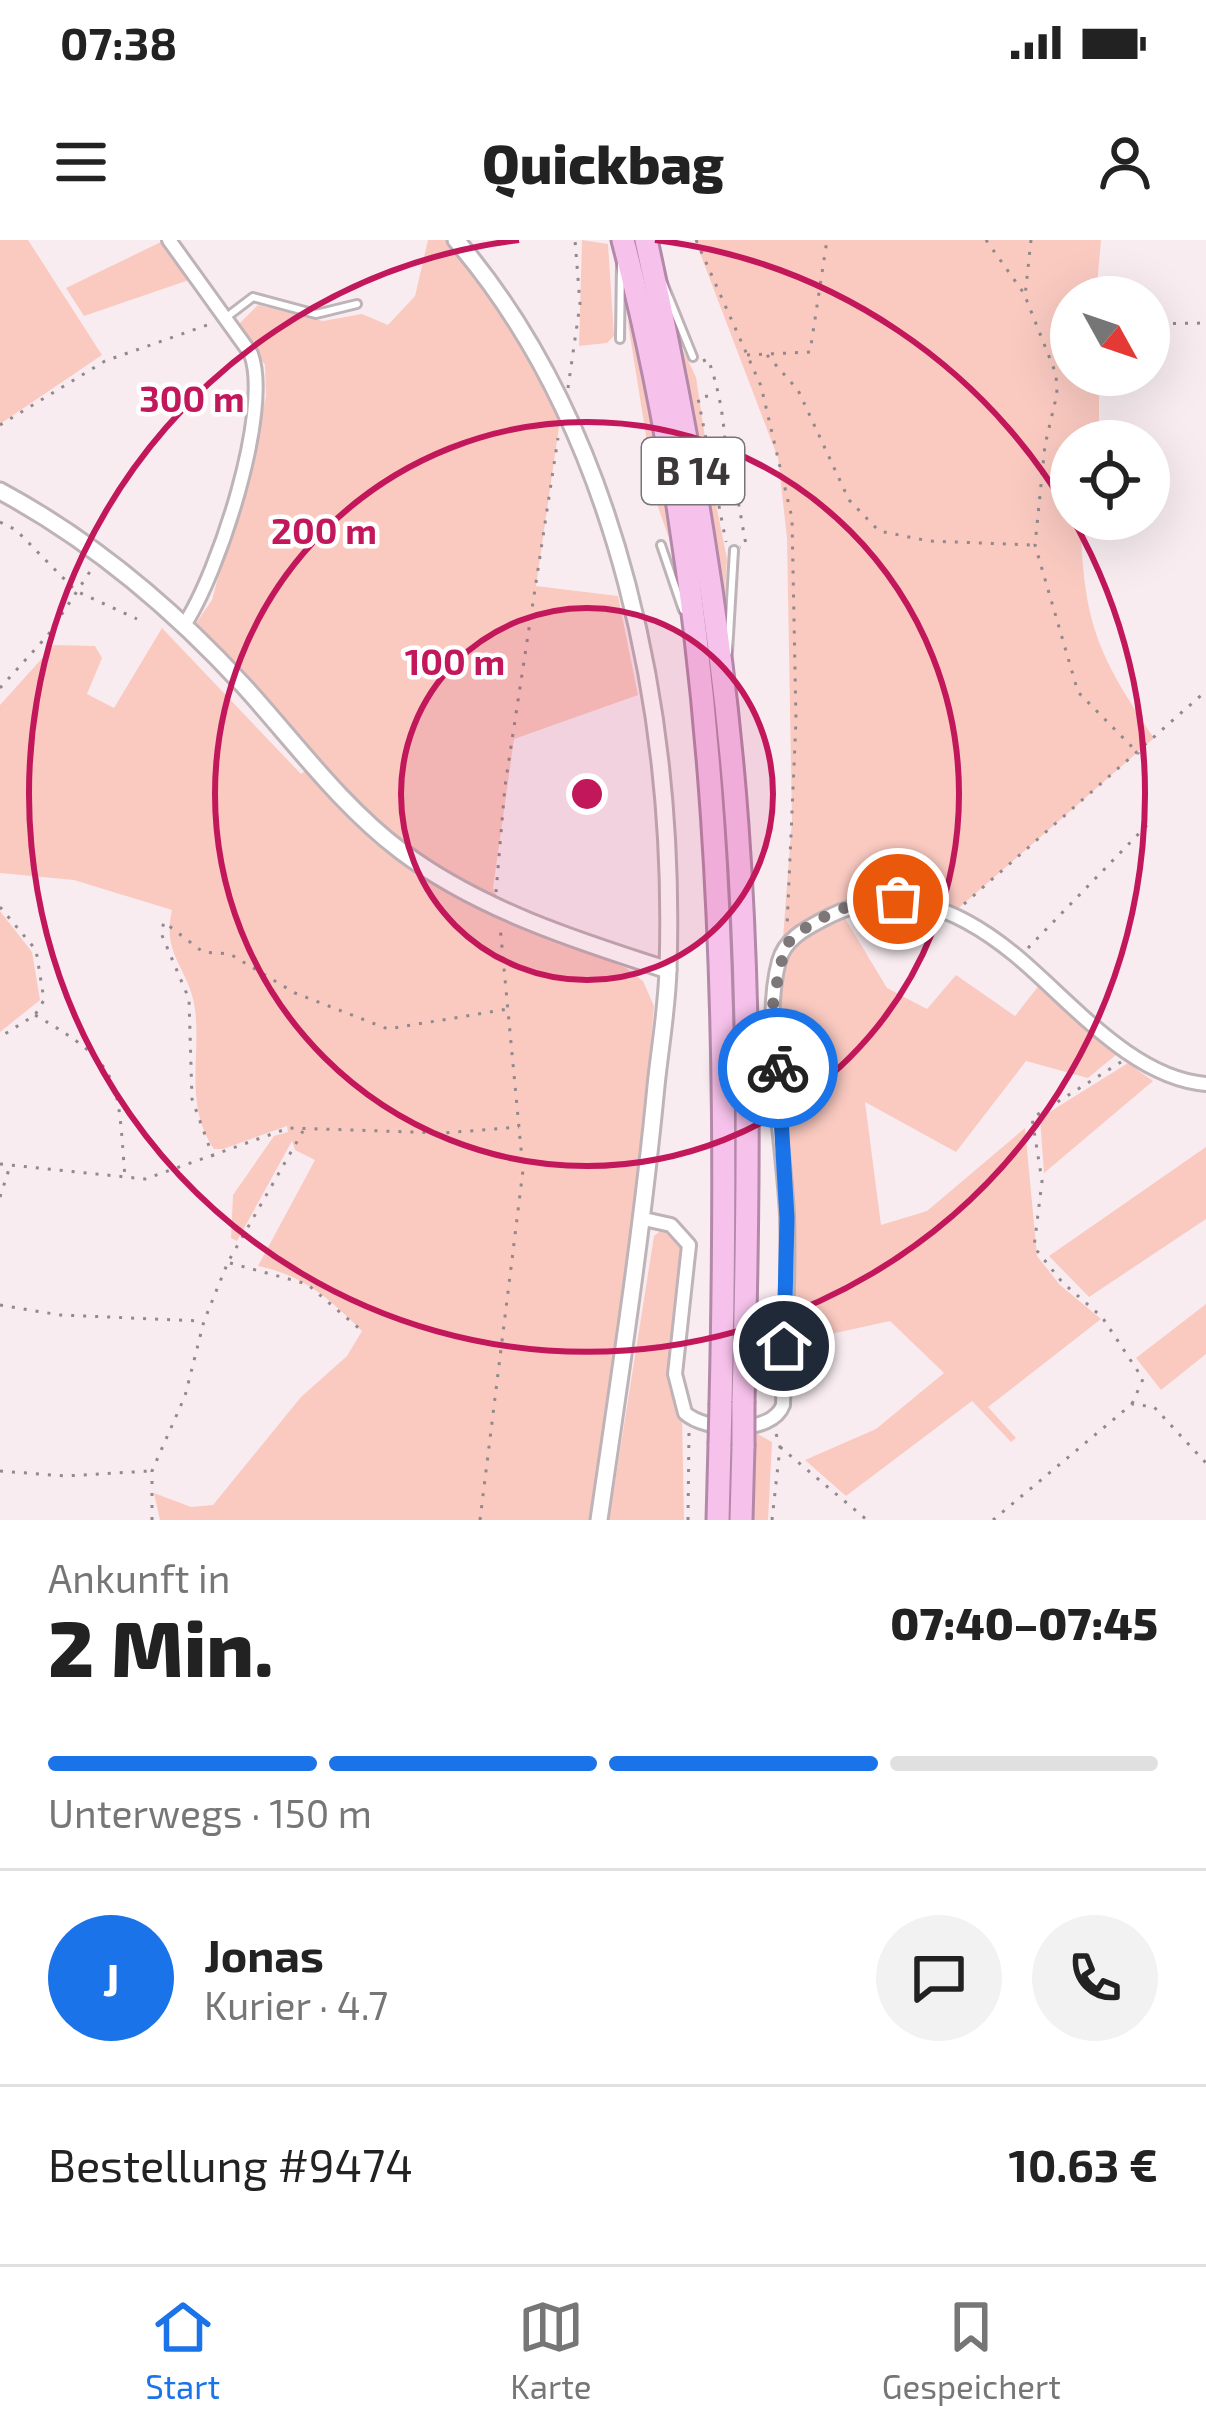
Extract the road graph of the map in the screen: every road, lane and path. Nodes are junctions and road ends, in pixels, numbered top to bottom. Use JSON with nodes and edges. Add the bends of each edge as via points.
{"nodes":[{"id":1,"x":169,"y":240,"type":"edge"},
{"id":2,"x":456,"y":240,"type":"edge"},
{"id":3,"x":575,"y":240,"type":"edge"},
{"id":4,"x":696,"y":240,"type":"edge"},
{"id":5,"x":827,"y":240,"type":"edge"},
{"id":6,"x":986,"y":240,"type":"edge"},
{"id":7,"x":1031,"y":240,"type":"edge"},
{"id":8,"x":631,"y":243,"type":"edge"},
{"id":9,"x":653,"y":271,"type":"junction"},
{"id":10,"x":1025,"y":296,"type":"junction"},
{"id":11,"x":357,"y":304,"type":"dead end"},
{"id":12,"x":225,"y":318,"type":"junction"},
{"id":13,"x":1206,"y":323,"type":"edge"},
{"id":14,"x":1170,"y":324,"type":"edge"},
{"id":15,"x":620,"y":338,"type":"dead end"},
{"id":16,"x":747,"y":355,"type":"junction"},
{"id":17,"x":767,"y":355,"type":"junction"},
{"id":18,"x":694,"y":361,"type":"joint"},
{"id":19,"x":708,"y":396,"type":"dead end"},
{"id":20,"x":567,"y":411,"type":"junction"},
{"id":21,"x":0,"y":425,"type":"edge"},
{"id":22,"x":0,"y":491,"type":"edge"},
{"id":23,"x":0,"y":522,"type":"edge"},
{"id":24,"x":1035,"y":544,"type":"junction"},
{"id":25,"x":662,"y":545,"type":"dead end"},
{"id":26,"x":733,"y":546,"type":"junction"},
{"id":27,"x":100,"y":556,"type":"junction"},
{"id":28,"x":76,"y":591,"type":"junction"},
{"id":29,"x":137,"y":619,"type":"dead end"},
{"id":30,"x":184,"y":625,"type":"junction"},
{"id":31,"x":694,"y":629,"type":"junction"},
{"id":32,"x":722,"y":673,"type":"junction"},
{"id":33,"x":0,"y":688,"type":"edge"},
{"id":34,"x":1206,"y":691,"type":"edge"},
{"id":35,"x":1138,"y":754,"type":"junction"},
{"id":36,"x":1152,"y":820,"type":"dead end"},
{"id":37,"x":920,"y":848,"type":"dead end"},
{"id":38,"x":886,"y":898,"type":"junction"},
{"id":39,"x":498,"y":907,"type":"junction"},
{"id":40,"x":0,"y":908,"type":"edge"},
{"id":41,"x":953,"y":913,"type":"junction"},
{"id":42,"x":791,"y":940,"type":"junction"},
{"id":43,"x":1018,"y":958,"type":"junction"},
{"id":44,"x":668,"y":970,"type":"junction"},
{"id":45,"x":508,"y":1010,"type":"junction"},
{"id":46,"x":35,"y":1015,"type":"junction"},
{"id":47,"x":0,"y":1037,"type":"edge"},
{"id":48,"x":1132,"y":1054,"type":"junction"},
{"id":49,"x":1206,"y":1084,"type":"edge"},
{"id":50,"x":519,"y":1127,"type":"junction"},
{"id":51,"x":304,"y":1130,"type":"junction"},
{"id":52,"x":213,"y":1157,"type":"junction"},
{"id":53,"x":12,"y":1161,"type":"junction"},
{"id":54,"x":0,"y":1164,"type":"edge"},
{"id":55,"x":125,"y":1178,"type":"junction"},
{"id":56,"x":0,"y":1197,"type":"edge"},
{"id":57,"x":644,"y":1219,"type":"junction"},
{"id":58,"x":228,"y":1262,"type":"junction"},
{"id":59,"x":0,"y":1305,"type":"edge"},
{"id":60,"x":204,"y":1321,"type":"junction"},
{"id":61,"x":362,"y":1331,"type":"dead end"},
{"id":62,"x":732,"y":1402,"type":"junction"},
{"id":63,"x":1132,"y":1404,"type":"junction"},
{"id":64,"x":693,"y":1420,"type":"junction"},
{"id":65,"x":773,"y":1422,"type":"junction"},
{"id":66,"x":731,"y":1445,"type":"junction"},
{"id":67,"x":780,"y":1447,"type":"junction"},
{"id":68,"x":1206,"y":1463,"type":"edge"},
{"id":69,"x":0,"y":1471,"type":"edge"},
{"id":70,"x":152,"y":1472,"type":"junction"},
{"id":71,"x":152,"y":1520,"type":"edge"},
{"id":72,"x":481,"y":1520,"type":"edge"},
{"id":73,"x":598,"y":1520,"type":"edge"},
{"id":74,"x":688,"y":1520,"type":"edge"},
{"id":75,"x":718,"y":1520,"type":"edge"},
{"id":76,"x":741,"y":1520,"type":"edge"},
{"id":77,"x":772,"y":1520,"type":"edge"},
{"id":78,"x":867,"y":1520,"type":"edge"},
{"id":79,"x":993,"y":1520,"type":"edge"}],
"edges":[{"from":1,"to":12,"type":"street"},
{"from":2,"to":20,"type":"street"},
{"from":3,"to":20,"type":"path","via":[[580,304]]},
{"from":4,"to":16,"type":"path"},
{"from":5,"to":17,"type":"path","via":[[810,352]]},
{"from":6,"to":10,"type":"path"},
{"from":7,"to":10,"type":"path"},
{"from":8,"to":9,"type":"highway","number":"B 14"},
{"from":8,"to":15,"type":"lane","via":[[619,270]]},
{"from":8,"to":31,"type":"highway","number":"B 14"},
{"from":9,"to":18,"type":"lane","via":[[668,287]]},
{"from":9,"to":32,"type":"highway","number":"B 14"},
{"from":10,"to":24,"type":"path","via":[[1056,374]]},
{"from":11,"to":12,"type":"lane","via":[[316,314],[253,297]]},
{"from":12,"to":21,"type":"path","via":[[105,361]]},
{"from":12,"to":30,"type":"street","via":[[251,354],[258,394],[214,571]]},
{"from":13,"to":14,"type":"path"},
{"from":16,"to":17,"type":"path"},
{"from":16,"to":42,"type":"path","via":[[778,442],[792,518]]},
{"from":17,"to":24,"type":"path","via":[[798,390],[849,500],[879,530],[929,541]]},
{"from":18,"to":26,"type":"path","via":[[708,359],[730,456],[725,463],[746,545]]},
{"from":19,"to":26,"type":"path","via":[[698,398],[723,543]]},
{"from":20,"to":39,"type":"path","via":[[554,452],[505,787]]},
{"from":20,"to":44,"type":"street","via":[[644,672],[665,833]]},
{"from":22,"to":27,"type":"street"},
{"from":23,"to":28,"type":"path"},
{"from":24,"to":35,"type":"path","via":[[1078,692]]},
{"from":25,"to":31,"type":"lane"},
{"from":26,"to":32,"type":"lane"},
{"from":27,"to":28,"type":"path"},
{"from":27,"to":30,"type":"street"},
{"from":28,"to":29,"type":"path"},
{"from":28,"to":33,"type":"path","via":[[25,666]]},
{"from":30,"to":39,"type":"street","via":[[364,821],[427,870]]},
{"from":31,"to":62,"type":"highway","number":"B 14","via":[[716,844]]},
{"from":32,"to":62,"type":"highway","number":"B 14","via":[[746,1028]]},
{"from":34,"to":35,"type":"path"},
{"from":35,"to":41,"type":"path"},
{"from":36,"to":43,"type":"path"},
{"from":37,"to":38,"type":"path"},
{"from":38,"to":41,"type":"street"},
{"from":38,"to":42,"type":"street","via":[[840,910]]},
{"from":39,"to":44,"type":"street"},
{"from":39,"to":45,"type":"path"},
{"from":40,"to":46,"type":"path","via":[[36,950],[44,1000]]},
{"from":41,"to":43,"type":"street"},
{"from":42,"to":65,"type":"street","via":[[773,1001],[787,1218],[783,1406]]},
{"from":43,"to":48,"type":"street"},
{"from":44,"to":57,"type":"street"},
{"from":45,"to":50,"type":"path"},
{"from":45,"to":52,"type":"path","via":[[388,1029],[295,993],[230,953],[203,952],[164,922],[161,933],[189,1000],[192,1099]]},
{"from":46,"to":47,"type":"path"},
{"from":46,"to":55,"type":"path","via":[[86,1046],[114,1081]]},
{"from":48,"to":49,"type":"street","via":[[1175,1078]]},
{"from":48,"to":63,"type":"path","via":[[1032,1118],[1042,1181],[1034,1247],[1102,1317],[1143,1379]]},
{"from":50,"to":51,"type":"path"},
{"from":50,"to":72,"type":"path","via":[[520,1220]]},
{"from":51,"to":52,"type":"path"},
{"from":51,"to":58,"type":"path"},
{"from":52,"to":55,"type":"path","via":[[168,1174]]},
{"from":53,"to":54,"type":"path"},
{"from":53,"to":55,"type":"path"},
{"from":53,"to":56,"type":"path"},
{"from":57,"to":64,"type":"street","via":[[671,1225],[689,1245],[675,1374],[676,1395]]},
{"from":57,"to":73,"type":"street"},
{"from":58,"to":60,"type":"path"},
{"from":58,"to":61,"type":"path","via":[[307,1284]]},
{"from":59,"to":60,"type":"path"},
{"from":60,"to":70,"type":"path","via":[[185,1396]]},
{"from":62,"to":66,"type":"highway","number":"B 14","bridge":true},
{"from":63,"to":68,"type":"path","via":[[1154,1408]]},
{"from":63,"to":79,"type":"path"},
{"from":64,"to":65,"type":"street"},
{"from":64,"to":74,"type":"path"},
{"from":65,"to":67,"type":"path"},
{"from":66,"to":75,"type":"highway","number":"B 14"},
{"from":66,"to":76,"type":"highway","number":"B 14"},
{"from":67,"to":77,"type":"path"},
{"from":67,"to":78,"type":"path"},
{"from":69,"to":70,"type":"path"},
{"from":70,"to":71,"type":"path"}]}
